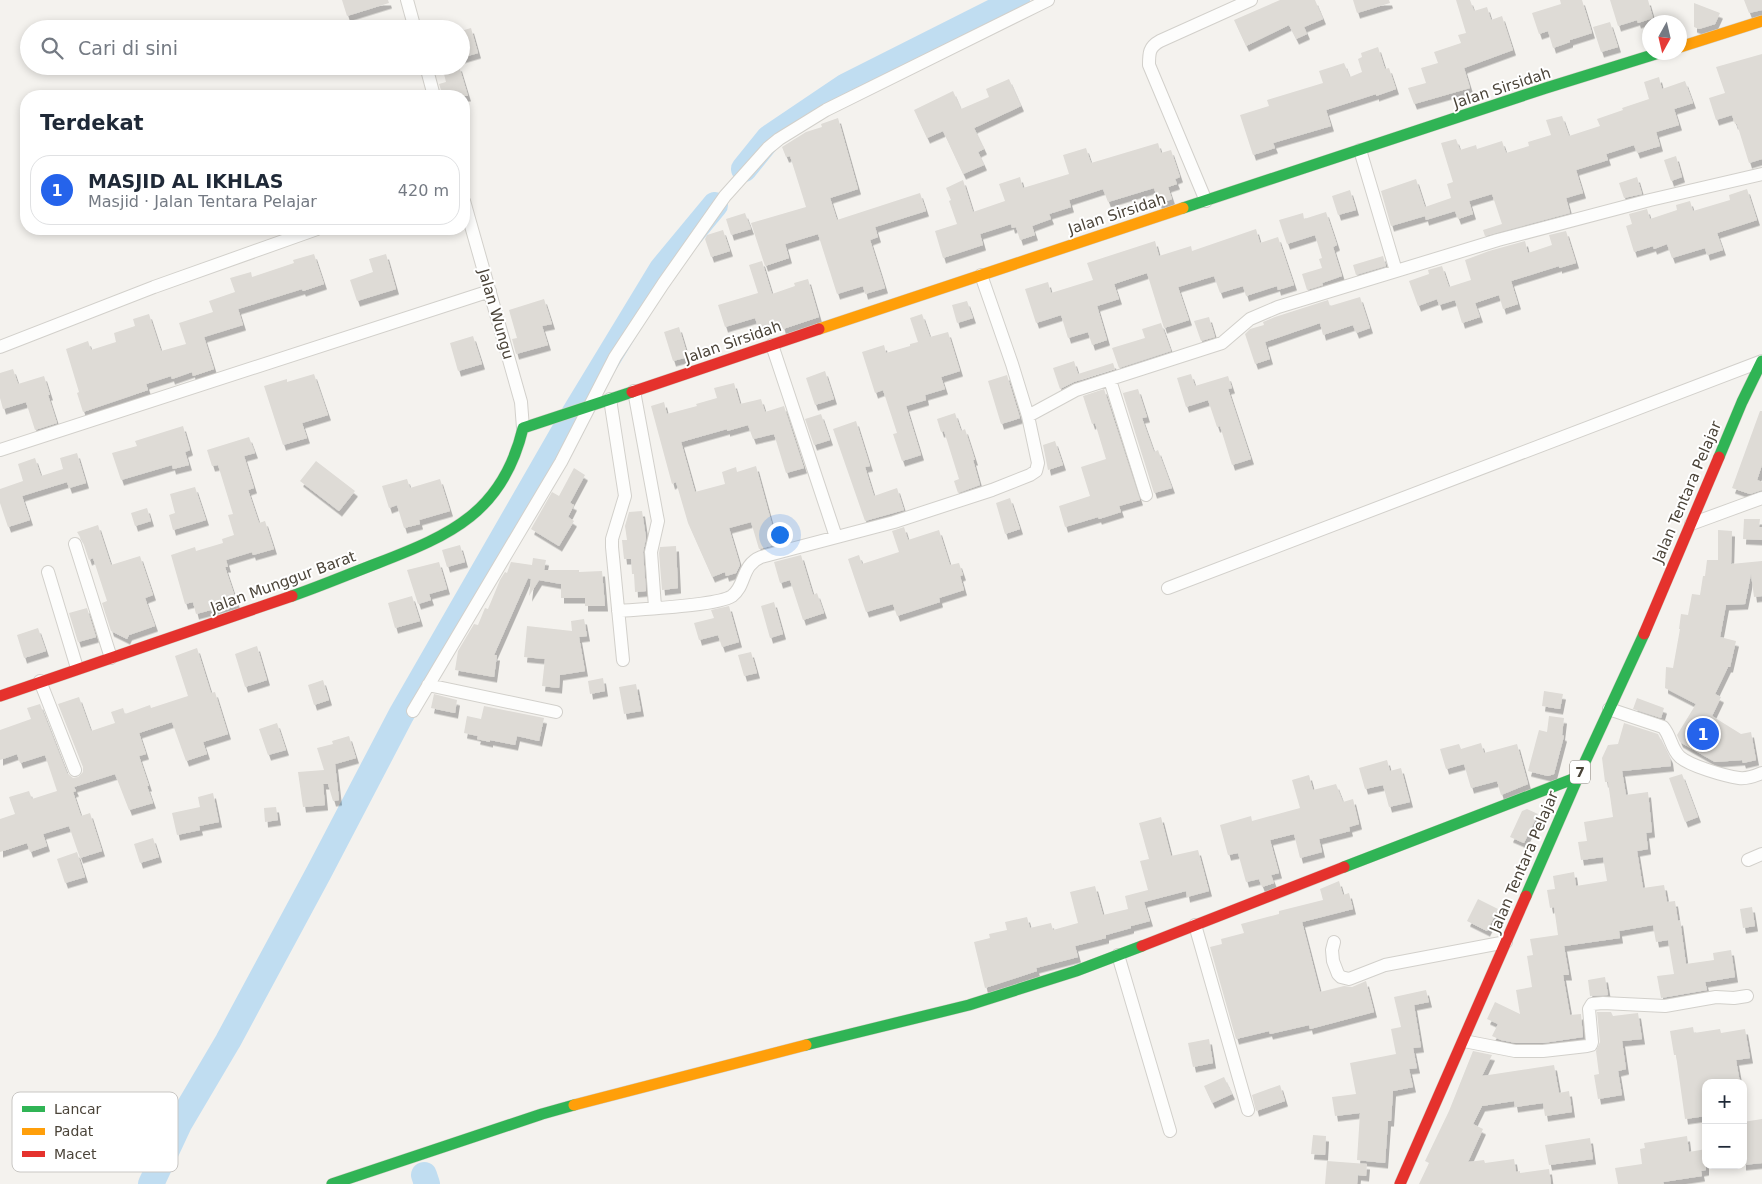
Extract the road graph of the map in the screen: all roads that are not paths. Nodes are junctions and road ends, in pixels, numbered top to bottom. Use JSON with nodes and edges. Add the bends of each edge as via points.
{"nodes":[{"id":1,"x":407,"y":0,"type":"edge"},
{"id":2,"x":1048,"y":0,"type":"edge"},
{"id":3,"x":1251,"y":0,"type":"edge"},
{"id":4,"x":413,"y":20,"type":"edge"},
{"id":5,"x":1762,"y":21,"type":"edge"},
{"id":6,"x":1687,"y":45,"type":"edge"},
{"id":7,"x":1642,"y":58,"type":"edge"},
{"id":8,"x":428,"y":75,"type":"edge"},
{"id":9,"x":432,"y":90,"type":"edge"},
{"id":10,"x":1360,"y":150,"type":"junction"},
{"id":11,"x":1762,"y":174,"type":"edge"},
{"id":12,"x":1206,"y":201,"type":"junction"},
{"id":13,"x":470,"y":221,"type":"edge"},
{"id":14,"x":301,"y":235,"type":"edge"},
{"id":15,"x":1396,"y":271,"type":"junction"},
{"id":16,"x":981,"y":274,"type":"junction"},
{"id":17,"x":490,"y":291,"type":"junction"},
{"id":18,"x":772,"y":345,"type":"junction"},
{"id":19,"x":0,"y":347,"type":"edge"},
{"id":20,"x":1762,"y":361,"type":"edge"},
{"id":21,"x":1110,"y":380,"type":"junction"},
{"id":22,"x":634,"y":391,"type":"junction"},
{"id":23,"x":610,"y":399,"type":"junction"},
{"id":24,"x":586,"y":407,"type":"junction"},
{"id":25,"x":1028,"y":416,"type":"junction"},
{"id":26,"x":523,"y":428,"type":"junction"},
{"id":27,"x":0,"y":450,"type":"edge"},
{"id":28,"x":1146,"y":495,"type":"dead end"},
{"id":29,"x":1762,"y":498,"type":"edge"},
{"id":30,"x":1689,"y":525,"type":"junction"},
{"id":31,"x":836,"y":537,"type":"junction"},
{"id":32,"x":75,"y":544,"type":"dead end"},
{"id":33,"x":48,"y":572,"type":"dead end"},
{"id":34,"x":1168,"y":588,"type":"dead end"},
{"id":35,"x":655,"y":607,"type":"junction"},
{"id":36,"x":618,"y":611,"type":"junction"},
{"id":37,"x":111,"y":658,"type":"junction"},
{"id":38,"x":623,"y":660,"type":"dead end"},
{"id":39,"x":77,"y":668,"type":"junction"},
{"id":40,"x":40,"y":681,"type":"junction"},
{"id":41,"x":428,"y":685,"type":"junction"},
{"id":42,"x":0,"y":696,"type":"edge"},
{"id":43,"x":1609,"y":709,"type":"junction"},
{"id":44,"x":413,"y":711,"type":"dead end"},
{"id":45,"x":556,"y":712,"type":"dead end"},
{"id":46,"x":74,"y":770,"type":"dead end"},
{"id":47,"x":1762,"y":774,"type":"edge"},
{"id":48,"x":1578,"y":777,"type":"junction"},
{"id":49,"x":1762,"y":854,"type":"edge"},
{"id":50,"x":1748,"y":860,"type":"dead end"},
{"id":51,"x":1195,"y":925,"type":"junction"},
{"id":52,"x":1334,"y":942,"type":"dead end"},
{"id":53,"x":1506,"y":942,"type":"junction"},
{"id":54,"x":1118,"y":955,"type":"junction"},
{"id":55,"x":1747,"y":996,"type":"dead end"},
{"id":56,"x":1464,"y":1041,"type":"junction"},
{"id":57,"x":1248,"y":1110,"type":"dead end"},
{"id":58,"x":1170,"y":1131,"type":"dead end"},
{"id":59,"x":332,"y":1184,"type":"edge"},
{"id":60,"x":1400,"y":1184,"type":"edge"}],
"edges":[{"from":1,"to":4,"type":"street"},
{"from":2,"to":24,"type":"street","via":[[826,110],[768,148],[719,204],[662,284]]},
{"from":3,"to":12,"type":"street","via":[[1160,41],[1150,50],[1149,65]]},
{"from":5,"to":6,"type":"main road"},
{"from":7,"to":10,"type":"main road","name":"Jalan Sirsidah"},
{"from":8,"to":9,"type":"street"},
{"from":10,"to":12,"type":"main road","name":"Jalan Sirsidah"},
{"from":10,"to":15,"type":"street"},
{"from":11,"to":15,"type":"street","via":[[1498,240]]},
{"from":12,"to":16,"type":"main road","name":"Jalan Sirsidah"},
{"from":13,"to":17,"type":"street","name":"Jalan Wungu"},
{"from":14,"to":19,"type":"street","via":[[154,286]]},
{"from":15,"to":21,"type":"street","via":[[1278,307],[1250,319],[1222,344]]},
{"from":16,"to":18,"type":"main road","name":"Jalan Sirsidah"},
{"from":16,"to":25,"type":"street"},
{"from":17,"to":26,"type":"street","name":"Jalan Wungu","via":[[521,402]]},
{"from":17,"to":27,"type":"street"},
{"from":18,"to":22,"type":"main road","name":"Jalan Sirsidah"},
{"from":18,"to":31,"type":"street"},
{"from":20,"to":30,"type":"main road","name":"Jalan Tentara Pelajar","number":"7"},
{"from":20,"to":34,"type":"street"},
{"from":21,"to":25,"type":"street","via":[[1076,390]]},
{"from":21,"to":28,"type":"street"},
{"from":22,"to":23,"type":"main road","name":"Jalan Sirsidah"},
{"from":22,"to":35,"type":"street","via":[[658,516],[651,552]]},
{"from":23,"to":24,"type":"main road","name":"Jalan Sirsidah"},
{"from":23,"to":36,"type":"street","via":[[625,496],[612,539]]},
{"from":24,"to":26,"type":"main road","name":"Jalan Sirsidah"},
{"from":24,"to":41,"type":"street","via":[[561,462]]},
{"from":25,"to":31,"type":"street","via":[[1038,463],[1030,475],[894,522]]},
{"from":26,"to":37,"type":"main road","name":"Jalan Munggur Barat","via":[[509,468],[488,500],[466,521],[424,545],[314,589]]},
{"from":29,"to":30,"type":"street"},
{"from":30,"to":43,"type":"main road","name":"Jalan Tentara Pelajar","number":"7"},
{"from":31,"to":35,"type":"street","via":[[757,559],[749,567],[737,592],[727,599]]},
{"from":32,"to":37,"type":"street"},
{"from":33,"to":39,"type":"street"},
{"from":35,"to":36,"type":"street"},
{"from":36,"to":38,"type":"street"},
{"from":37,"to":39,"type":"main road","name":"Jalan Munggur Barat"},
{"from":39,"to":40,"type":"main road","name":"Jalan Munggur Barat"},
{"from":40,"to":42,"type":"main road","name":"Jalan Munggur Barat"},
{"from":40,"to":46,"type":"street"},
{"from":41,"to":44,"type":"street"},
{"from":41,"to":45,"type":"street"},
{"from":43,"to":47,"type":"street","via":[[1663,727],[1673,749],[1690,764],[1739,778]]},
{"from":43,"to":48,"type":"main road","name":"Jalan Tentara Pelajar","number":"7"},
{"from":48,"to":51,"type":"main road"},
{"from":48,"to":53,"type":"main road","name":"Jalan Tentara Pelajar","number":"7"},
{"from":49,"to":50,"type":"street"},
{"from":51,"to":54,"type":"main road"},
{"from":51,"to":57,"type":"street"},
{"from":52,"to":53,"type":"street","via":[[1332,950],[1336,968],[1341,977],[1349,979],[1385,965]]},
{"from":53,"to":56,"type":"main road","name":"Jalan Tentara Pelajar","number":"7"},
{"from":54,"to":58,"type":"street"},
{"from":54,"to":59,"type":"main road","via":[[969,1005],[542,1114]]},
{"from":55,"to":56,"type":"street","via":[[1716,997],[1665,1006],[1592,1004],[1589,1009],[1592,1042],[1587,1046],[1516,1051]]},
{"from":56,"to":60,"type":"main road","name":"Jalan Tentara Pelajar","number":"7"}]}
